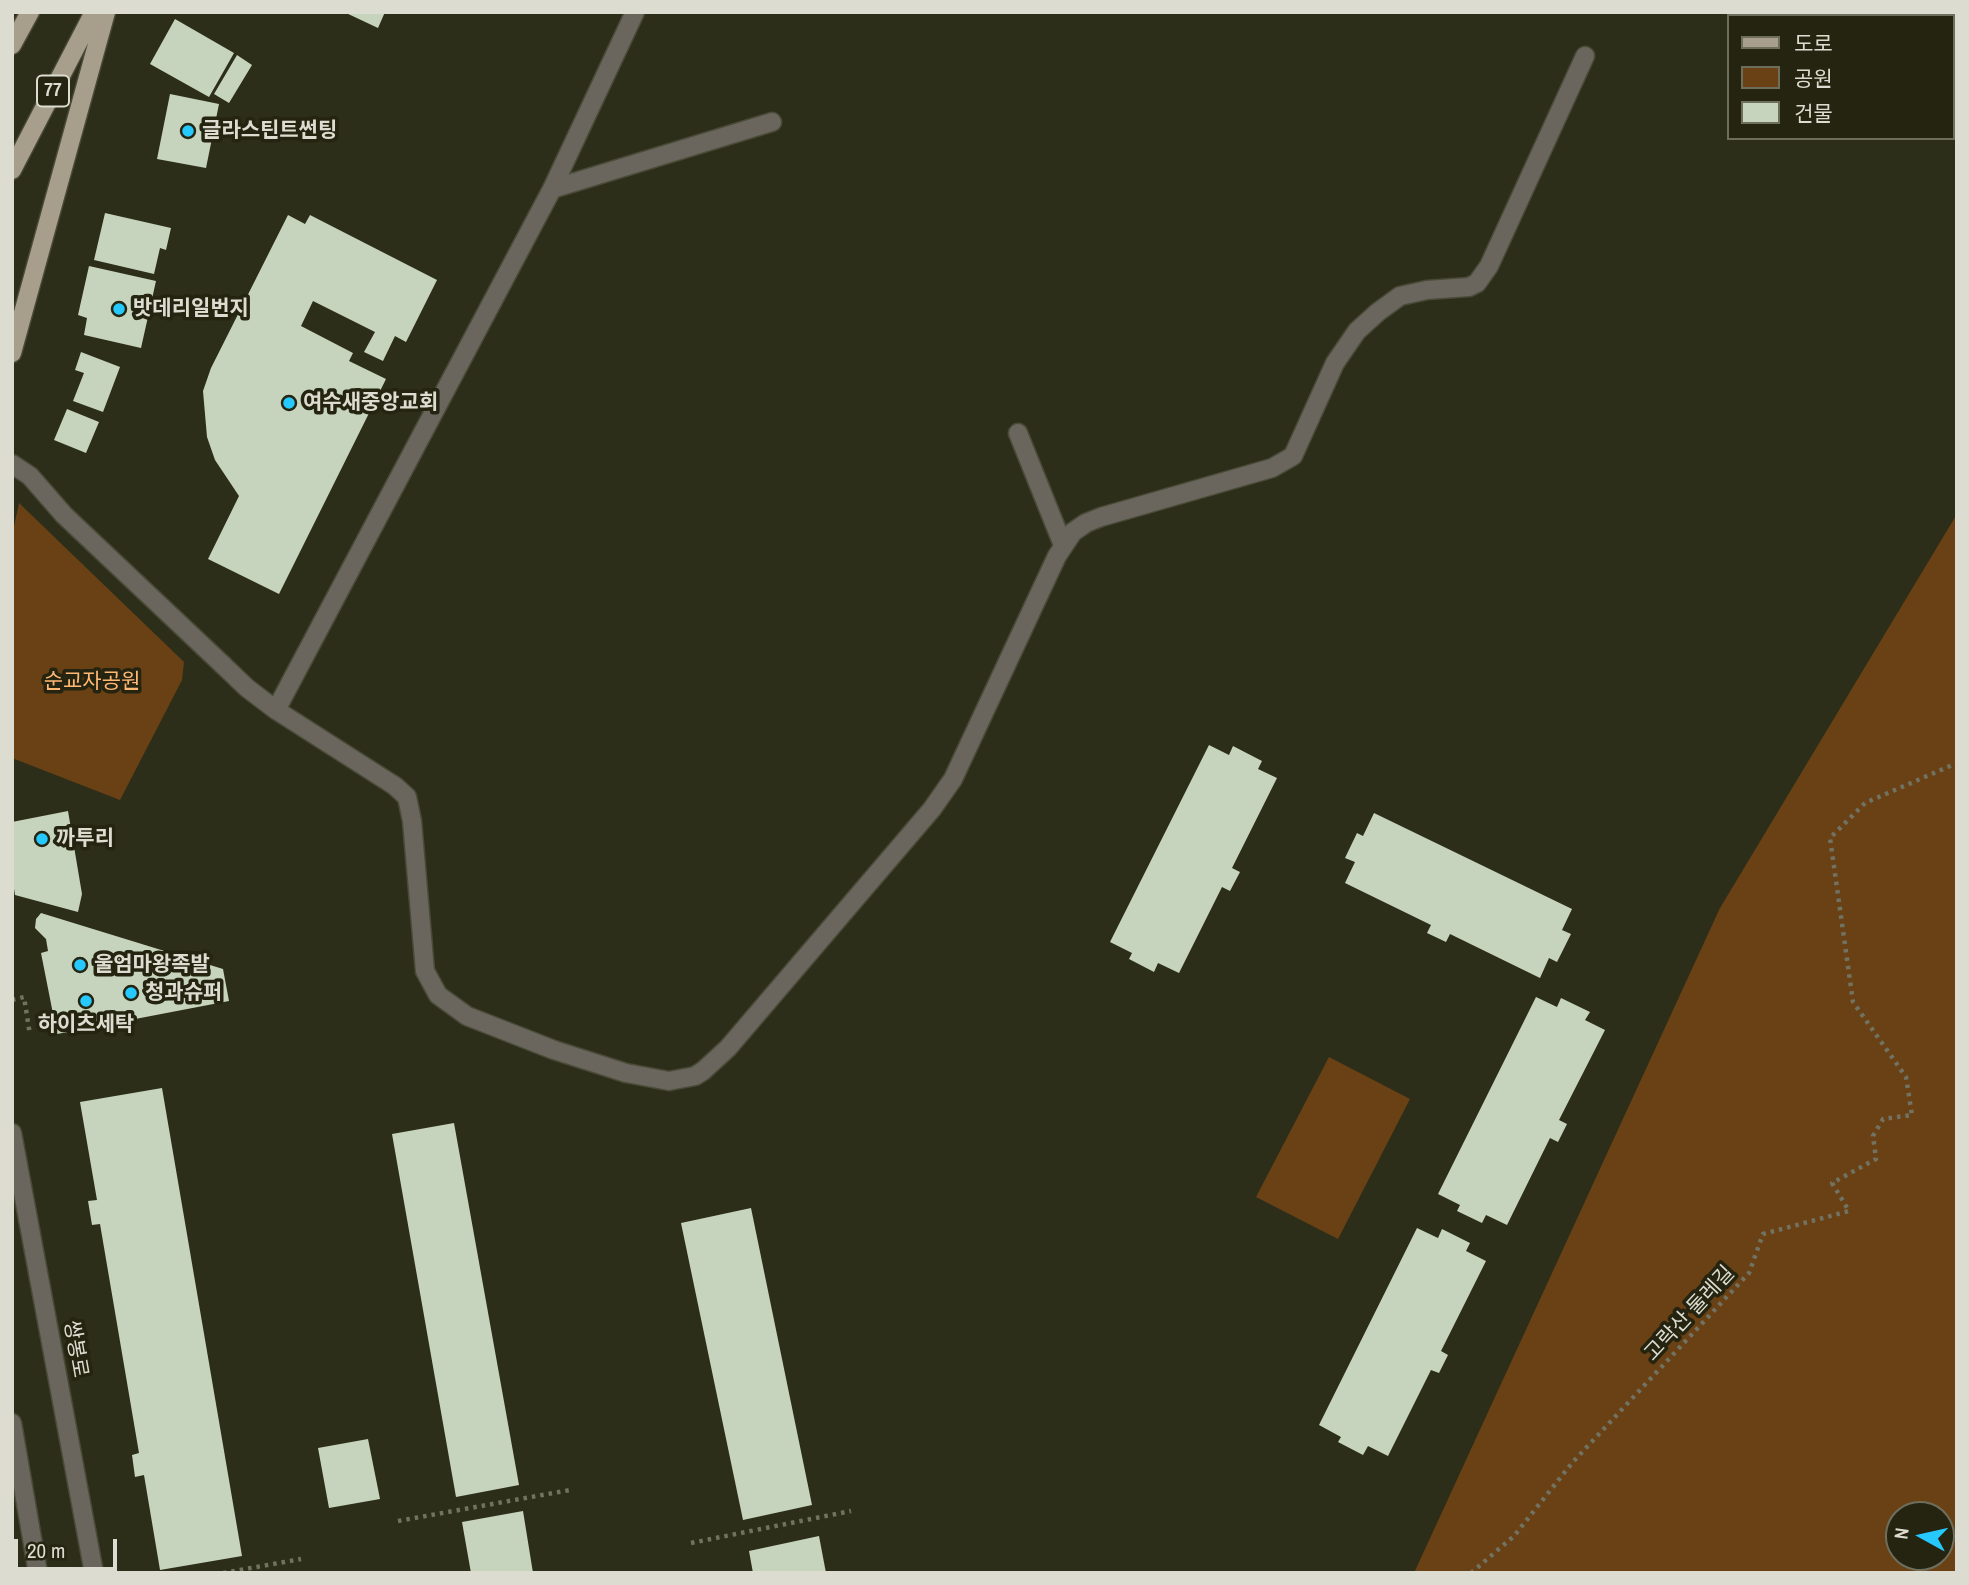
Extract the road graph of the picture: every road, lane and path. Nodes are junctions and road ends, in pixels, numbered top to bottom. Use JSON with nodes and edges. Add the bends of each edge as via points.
{"nodes":[{"id":1,"x":30,"y":12,"type":"edge"},
{"id":2,"x":94,"y":12,"type":"edge"},
{"id":3,"x":106,"y":12,"type":"edge"},
{"id":4,"x":635,"y":12,"type":"edge"},
{"id":5,"x":14,"y":38,"type":"edge"},
{"id":6,"x":1585,"y":56,"type":"dead end"},
{"id":7,"x":772,"y":122,"type":"dead end"},
{"id":8,"x":12,"y":170,"type":"edge"},
{"id":9,"x":552,"y":189,"type":"junction"},
{"id":10,"x":12,"y":353,"type":"edge"},
{"id":11,"x":1018,"y":433,"type":"dead end"},
{"id":12,"x":12,"y":464,"type":"edge"},
{"id":13,"x":1063,"y":545,"type":"junction"},
{"id":14,"x":276,"y":710,"type":"junction"},
{"id":15,"x":1957,"y":763,"type":"edge"},
{"id":16,"x":12,"y":1000,"type":"edge"},
{"id":17,"x":30,"y":1035,"type":"dead end"},
{"id":18,"x":12,"y":1133,"type":"edge"},
{"id":19,"x":12,"y":1423,"type":"edge"},
{"id":20,"x":570,"y":1490,"type":"dead end"},
{"id":21,"x":851,"y":1511,"type":"dead end"},
{"id":22,"x":398,"y":1521,"type":"dead end"},
{"id":23,"x":691,"y":1543,"type":"dead end"},
{"id":24,"x":301,"y":1559,"type":"dead end"},
{"id":25,"x":38,"y":1573,"type":"edge"},
{"id":26,"x":94,"y":1573,"type":"edge"},
{"id":27,"x":223,"y":1573,"type":"edge"},
{"id":28,"x":1471,"y":1573,"type":"edge"}],
"edges":[{"from":1,"to":5,"type":"main road"},
{"from":2,"to":8,"type":"main road","number":"77"},
{"from":3,"to":10,"type":"main road"},
{"from":4,"to":9,"type":"street"},
{"from":6,"to":13,"type":"street","via":[[1489,266],[1469,287],[1400,296],[1357,331],[1335,363],[1293,456],[1272,468],[1101,516],[1073,532]]},
{"from":7,"to":9,"type":"street"},
{"from":9,"to":14,"type":"street"},
{"from":11,"to":13,"type":"street"},
{"from":12,"to":14,"type":"street","via":[[30,476],[64,515],[247,688]]},
{"from":13,"to":14,"type":"street","via":[[953,779],[932,810],[728,1048],[703,1072],[685,1079],[638,1076],[554,1050],[467,1016],[438,995],[425,971],[407,797]]},
{"from":15,"to":28,"type":"path","name":"고락산 둘레길","via":[[1865,803],[1830,838],[1853,1002],[1906,1077],[1912,1115],[1882,1119],[1873,1136],[1876,1159],[1832,1183],[1849,1211],[1763,1234],[1749,1273],[1572,1463],[1514,1536]]},
{"from":16,"to":17,"type":"path","via":[[24,997]]},
{"from":18,"to":26,"type":"street","name":"쌍봉로"},
{"from":19,"to":25,"type":"street"},
{"from":20,"to":22,"type":"path"},
{"from":21,"to":23,"type":"path"},
{"from":24,"to":27,"type":"path"}]}
